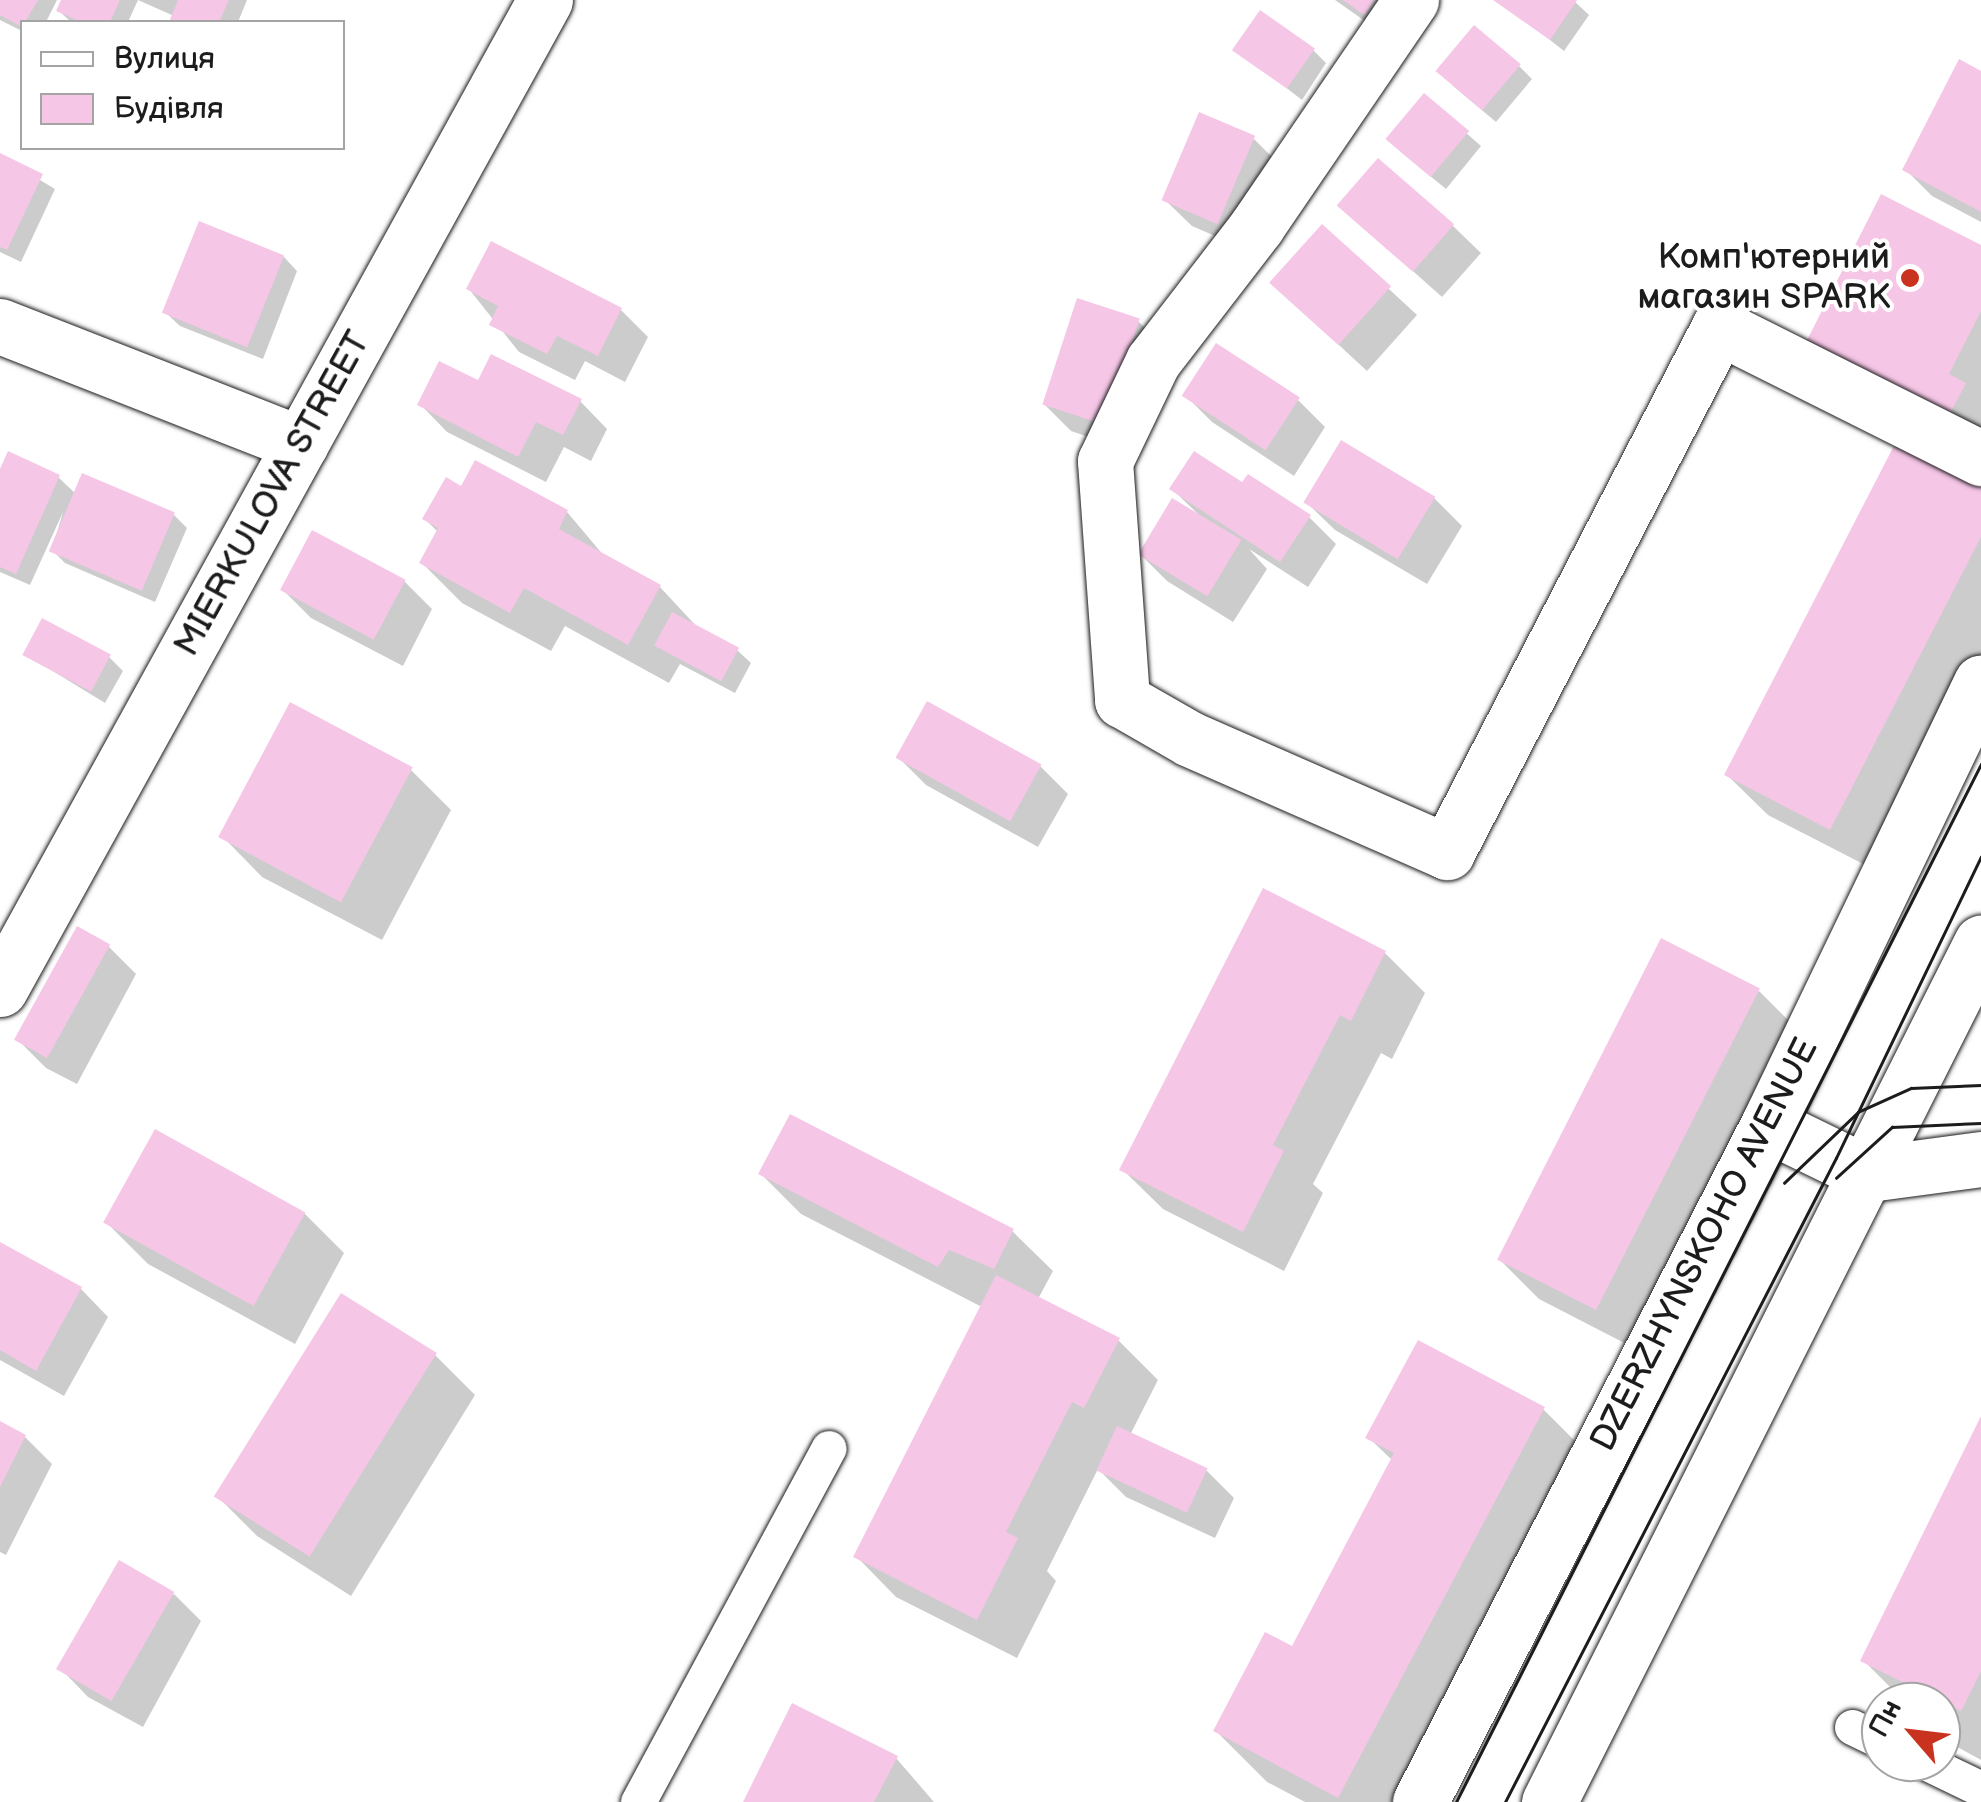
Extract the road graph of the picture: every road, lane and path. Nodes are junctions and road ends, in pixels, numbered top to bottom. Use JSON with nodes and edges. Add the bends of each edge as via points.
{"nodes":[{"id":1,"x":545,"y":0,"type":"edge"},
{"id":2,"x":1411,"y":0,"type":"edge"},
{"id":3,"x":0,"y":326,"type":"edge"},
{"id":4,"x":301,"y":444,"type":"junction"},
{"id":5,"x":1981,"y":458,"type":"edge"},
{"id":6,"x":1981,"y":683,"type":"edge"},
{"id":7,"x":1981,"y":943,"type":"edge"},
{"id":8,"x":0,"y":989,"type":"edge"},
{"id":9,"x":1768,"y":1125,"type":"junction"},
{"id":10,"x":1981,"y":1160,"type":"edge"},
{"id":11,"x":1869,"y":1174,"type":"junction"},
{"id":12,"x":829,"y":1448,"type":"dead end"},
{"id":13,"x":638,"y":1802,"type":"edge"},
{"id":14,"x":1420,"y":1802,"type":"edge"},
{"id":15,"x":1548,"y":1802,"type":"edge"}],
"edges":[{"from":1,"to":4,"type":"street","name":"MIERKULOVA STREET"},
{"from":2,"to":5,"type":"street","via":[[1257,226],[1153,361],[1105,461],[1122,700],[1190,738],[1446,852],[1719,326]]},
{"from":3,"to":4,"type":"street"},
{"from":4,"to":8,"type":"street","name":"MIERKULOVA STREET"},
{"from":6,"to":9,"type":"street","name":"DZERZHYNSKOHO AVENUE"},
{"from":7,"to":11,"type":"street"},
{"from":9,"to":11,"type":"street"},
{"from":9,"to":14,"type":"street","name":"DZERZHYNSKOHO AVENUE"},
{"from":10,"to":11,"type":"street"},
{"from":11,"to":15,"type":"street"},
{"from":12,"to":13,"type":"lane"}]}
